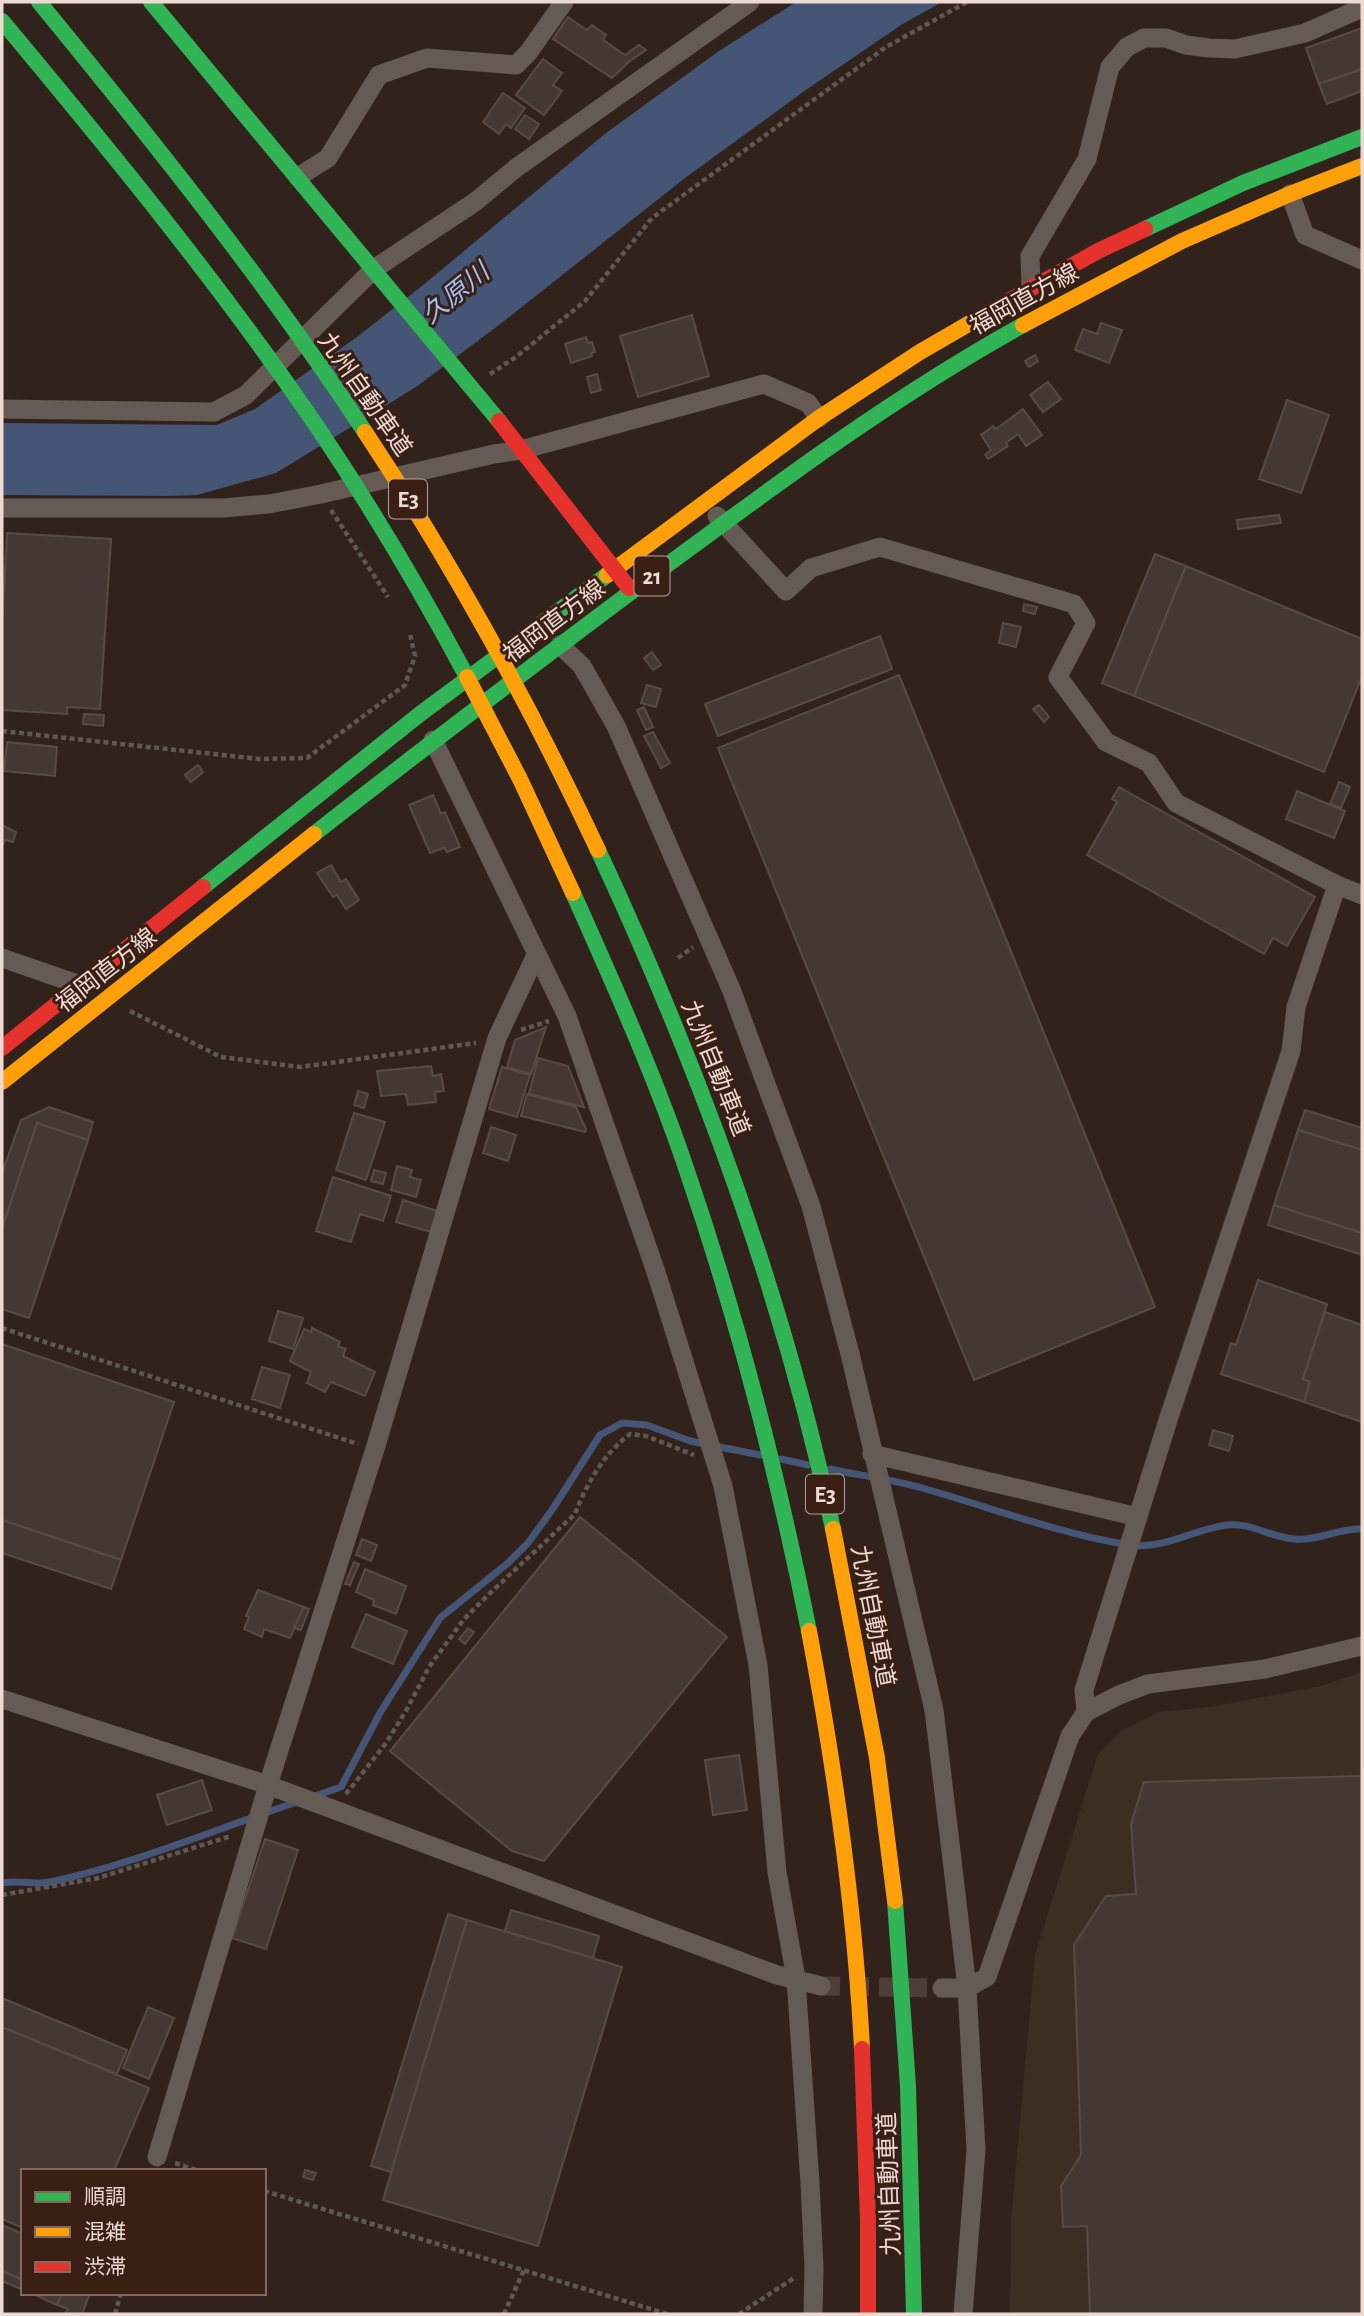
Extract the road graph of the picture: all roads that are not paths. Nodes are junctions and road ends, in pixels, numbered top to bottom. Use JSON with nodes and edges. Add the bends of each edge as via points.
{"nodes":[{"id":1,"x":39,"y":2,"type":"edge"},
{"id":2,"x":151,"y":2,"type":"edge"},
{"id":3,"x":564,"y":2,"type":"edge"},
{"id":4,"x":750,"y":2,"type":"edge"},
{"id":5,"x":1362,"y":8,"type":"edge"},
{"id":6,"x":2,"y":21,"type":"edge"},
{"id":7,"x":1362,"y":137,"type":"edge"},
{"id":8,"x":1362,"y":166,"type":"edge"},
{"id":9,"x":298,"y":177,"type":"junction"},
{"id":10,"x":1290,"y":194,"type":"junction"},
{"id":11,"x":1362,"y":260,"type":"edge"},
{"id":12,"x":374,"y":268,"type":"junction"},
{"id":13,"x":1031,"y":287,"type":"junction"},
{"id":14,"x":2,"y":409,"type":"edge"},
{"id":15,"x":819,"y":418,"type":"junction"},
{"id":16,"x":521,"y":450,"type":"junction"},
{"id":17,"x":704,"y":503,"type":"junction"},
{"id":18,"x":2,"y":508,"type":"edge"},
{"id":19,"x":724,"y":523,"type":"junction"},
{"id":20,"x":614,"y":568,"type":"junction"},
{"id":21,"x":632,"y":592,"type":"junction"},
{"id":22,"x":560,"y":645,"type":"junction"},
{"id":23,"x":433,"y":740,"type":"junction"},
{"id":24,"x":1337,"y":885,"type":"junction"},
{"id":25,"x":1362,"y":895,"type":"edge"},
{"id":26,"x":536,"y":955,"type":"junction"},
{"id":27,"x":2,"y":958,"type":"edge"},
{"id":28,"x":80,"y":985,"type":"junction"},
{"id":29,"x":2,"y":1048,"type":"edge"},
{"id":30,"x":2,"y":1082,"type":"edge"},
{"id":31,"x":873,"y":1454,"type":"junction"},
{"id":32,"x":1138,"y":1517,"type":"junction"},
{"id":33,"x":1362,"y":1646,"type":"edge"},
{"id":34,"x":2,"y":1699,"type":"edge"},
{"id":35,"x":1086,"y":1712,"type":"junction"},
{"id":36,"x":268,"y":1786,"type":"junction"},
{"id":37,"x":796,"y":1979,"type":"junction"},
{"id":38,"x":821,"y":1986,"type":"tunnel mouth"},
{"id":39,"x":942,"y":1988,"type":"tunnel mouth"},
{"id":40,"x":967,"y":1988,"type":"junction"},
{"id":41,"x":157,"y":2157,"type":"dead end"},
{"id":42,"x":813,"y":2314,"type":"edge"},
{"id":43,"x":868,"y":2314,"type":"edge"},
{"id":44,"x":914,"y":2314,"type":"edge"},
{"id":45,"x":963,"y":2314,"type":"edge"}],
"edges":[{"from":1,"to":44,"type":"main road","name":"九州自動車道","number":"E3","via":[[162,153],[263,288],[371,440],[438,546],[536,721],[636,932],[727,1159],[777,1309],[812,1438],[843,1569],[886,1817],[907,2048]]},
{"from":2,"to":9,"type":"main road"},
{"from":3,"to":9,"type":"street","via":[[516,65],[426,58],[379,75],[328,158]]},
{"from":4,"to":12,"type":"street","via":[[475,202]]},
{"from":5,"to":13,"type":"street","via":[[1306,33],[1235,49],[1186,45],[1166,38],[1144,38],[1127,47],[1110,67],[1087,159],[1030,256]]},
{"from":6,"to":43,"type":"main road","name":"九州自動車道","number":"E3","via":[[237,312],[412,577],[502,740],[643,1053],[691,1185],[766,1435],[823,1705],[854,1928],[870,2253]]},
{"from":7,"to":13,"type":"main road","name":"福岡直方線","number":"21","via":[[1243,183]]},
{"from":8,"to":10,"type":"main road","name":"福岡直方線","number":"21"},
{"from":9,"to":12,"type":"main road"},
{"from":10,"to":11,"type":"street","via":[[1305,235]]},
{"from":10,"to":19,"type":"main road","name":"福岡直方線","number":"21","via":[[1182,241],[984,347],[888,406]]},
{"from":12,"to":14,"type":"street","via":[[246,395],[214,412]]},
{"from":12,"to":16,"type":"main road"},
{"from":13,"to":15,"type":"main road","name":"福岡直方線","number":"21"},
{"from":15,"to":16,"type":"street","via":[[808,403],[764,384]]},
{"from":15,"to":17,"type":"main road","name":"福岡直方線","number":"21"},
{"from":16,"to":18,"type":"street","via":[[269,504]]},
{"from":16,"to":20,"type":"main road"},
{"from":17,"to":19,"type":"street"},
{"from":17,"to":20,"type":"main road","name":"福岡直方線","number":"21"},
{"from":19,"to":21,"type":"main road","name":"福岡直方線","number":"21"},
{"from":19,"to":24,"type":"street","via":[[786,590],[810,568],[880,547],[1074,604],[1086,623],[1058,677],[1106,742],[1149,763],[1176,803]]},
{"from":20,"to":21,"type":"main road"},
{"from":20,"to":28,"type":"main road","name":"福岡直方線","number":"21","via":[[420,714]]},
{"from":21,"to":22,"type":"main road","name":"福岡直方線","number":"21"},
{"from":22,"to":23,"type":"main road","name":"福岡直方線","number":"21"},
{"from":22,"to":31,"type":"street","via":[[582,666],[617,726],[731,989],[810,1206]]},
{"from":23,"to":26,"type":"street"},
{"from":23,"to":30,"type":"main road","name":"福岡直方線","number":"21"},
{"from":24,"to":25,"type":"street"},
{"from":24,"to":32,"type":"street","via":[[1296,1007],[1291,1051]]},
{"from":26,"to":36,"type":"street","via":[[498,1038]]},
{"from":26,"to":37,"type":"street","via":[[567,1016],[655,1269],[723,1486],[758,1665],[777,1872]]},
{"from":27,"to":28,"type":"street"},
{"from":28,"to":29,"type":"main road","name":"福岡直方線","number":"21"},
{"from":31,"to":32,"type":"street"},
{"from":31,"to":40,"type":"street","via":[[934,1710]]},
{"from":32,"to":35,"type":"street","via":[[1084,1690]]},
{"from":33,"to":35,"type":"street","via":[[1265,1669],[1148,1684]]},
{"from":34,"to":36,"type":"street"},
{"from":35,"to":40,"type":"street","via":[[1070,1736],[988,1977]]},
{"from":36,"to":37,"type":"street"},
{"from":36,"to":41,"type":"street"},
{"from":37,"to":38,"type":"street"},
{"from":37,"to":42,"type":"street"},
{"from":39,"to":40,"type":"street"},
{"from":40,"to":45,"type":"street","via":[[976,2150]]}]}
